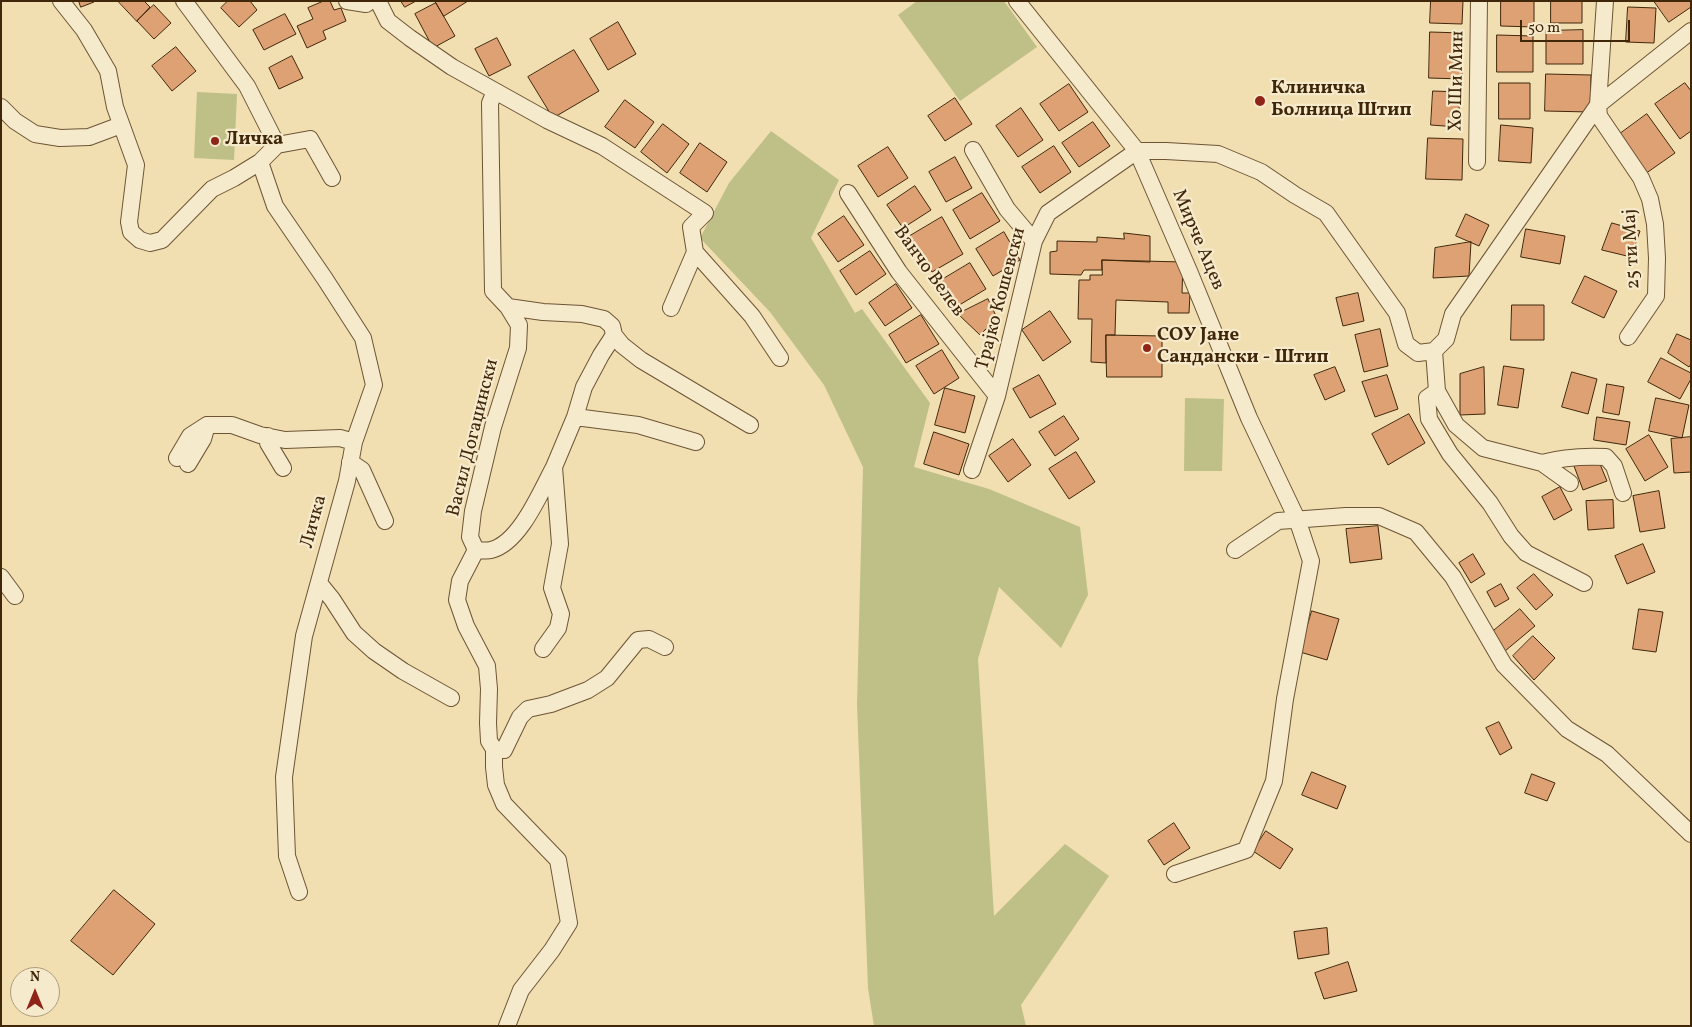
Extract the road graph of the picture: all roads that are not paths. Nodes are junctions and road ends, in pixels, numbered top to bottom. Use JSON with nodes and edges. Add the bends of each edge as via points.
{"nodes":[{"id":1,"x":61,"y":1,"type":"edge"},
{"id":2,"x":184,"y":1,"type":"edge"},
{"id":3,"x":347,"y":1,"type":"edge"},
{"id":4,"x":370,"y":1,"type":"edge"},
{"id":5,"x":378,"y":1,"type":"edge"},
{"id":6,"x":1018,"y":1,"type":"edge"},
{"id":7,"x":1479,"y":1,"type":"edge"},
{"id":8,"x":1605,"y":1,"type":"edge"},
{"id":9,"x":1691,"y":31,"type":"edge"},
{"id":10,"x":495,"y":91,"type":"junction"},
{"id":11,"x":1598,"y":105,"type":"junction"},
{"id":12,"x":1,"y":107,"type":"edge"},
{"id":13,"x":121,"y":125,"type":"junction"},
{"id":14,"x":277,"y":145,"type":"junction"},
{"id":15,"x":973,"y":150,"type":"dead end"},
{"id":16,"x":1137,"y":152,"type":"junction"},
{"id":17,"x":260,"y":162,"type":"junction"},
{"id":18,"x":1477,"y":162,"type":"dead end"},
{"id":19,"x":332,"y":178,"type":"dead end"},
{"id":20,"x":848,"y":193,"type":"dead end"},
{"id":21,"x":1034,"y":241,"type":"junction"},
{"id":22,"x":695,"y":252,"type":"junction"},
{"id":23,"x":508,"y":307,"type":"junction"},
{"id":24,"x":671,"y":308,"type":"dead end"},
{"id":25,"x":614,"y":335,"type":"junction"},
{"id":26,"x":1628,"y":337,"type":"dead end"},
{"id":27,"x":1434,"y":351,"type":"junction"},
{"id":28,"x":780,"y":358,"type":"dead end"},
{"id":29,"x":1437,"y":391,"type":"junction"},
{"id":30,"x":997,"y":396,"type":"junction"},
{"id":31,"x":575,"y":417,"type":"junction"},
{"id":32,"x":750,"y":424,"type":"dead end"},
{"id":33,"x":268,"y":436,"type":"junction"},
{"id":34,"x":354,"y":442,"type":"junction"},
{"id":35,"x":696,"y":442,"type":"dead end"},
{"id":36,"x":183,"y":461,"type":"dead end"},
{"id":37,"x":350,"y":462,"type":"junction"},
{"id":38,"x":1542,"y":463,"type":"junction"},
{"id":39,"x":554,"y":467,"type":"junction"},
{"id":40,"x":283,"y":468,"type":"dead end"},
{"id":41,"x":972,"y":470,"type":"dead end"},
{"id":42,"x":1570,"y":482,"type":"dead end"},
{"id":43,"x":1623,"y":493,"type":"dead end"},
{"id":44,"x":1297,"y":519,"type":"junction"},
{"id":45,"x":385,"y":521,"type":"dead end"},
{"id":46,"x":476,"y":550,"type":"junction"},
{"id":47,"x":1235,"y":550,"type":"dead end"},
{"id":48,"x":1,"y":577,"type":"edge"},
{"id":49,"x":319,"y":582,"type":"junction"},
{"id":50,"x":1584,"y":583,"type":"dead end"},
{"id":51,"x":14,"y":596,"type":"dead end"},
{"id":52,"x":665,"y":647,"type":"dead end"},
{"id":53,"x":543,"y":649,"type":"dead end"},
{"id":54,"x":451,"y":698,"type":"dead end"},
{"id":55,"x":494,"y":749,"type":"junction"},
{"id":56,"x":1691,"y":834,"type":"edge"},
{"id":57,"x":1175,"y":874,"type":"dead end"},
{"id":58,"x":299,"y":892,"type":"dead end"},
{"id":59,"x":507,"y":1026,"type":"edge"}],
"edges":[{"from":1,"to":13,"type":"street","via":[[84,30],[108,71]]},
{"from":2,"to":14,"type":"street","via":[[247,86]]},
{"from":3,"to":4,"type":"street","via":[[366,4]]},
{"from":5,"to":10,"type":"street","via":[[388,21],[410,38]]},
{"from":6,"to":16,"type":"street","name":"Мирче Ацев"},
{"from":7,"to":18,"type":"street","name":"Хо Ши Мин"},
{"from":8,"to":11,"type":"street","name":"25 ти Мај"},
{"from":9,"to":11,"type":"street"},
{"from":10,"to":22,"type":"street","via":[[602,146],[705,213],[691,227]]},
{"from":10,"to":23,"type":"street","name":"Васил Догаџински","via":[[490,103],[493,291]]},
{"from":11,"to":26,"type":"street","name":"25 ти Мај","via":[[1599,116],[1641,178],[1655,224],[1656,296]]},
{"from":11,"to":27,"type":"street","via":[[1453,314],[1446,339]]},
{"from":12,"to":13,"type":"street","via":[[35,134],[60,138],[88,137]]},
{"from":13,"to":17,"type":"street","via":[[136,165],[129,222],[131,232],[150,243],[162,240],[212,189]]},
{"from":14,"to":17,"type":"street"},
{"from":14,"to":19,"type":"street","via":[[310,139]]},
{"from":15,"to":21,"type":"street","via":[[1007,208]]},
{"from":16,"to":21,"type":"street","name":"Трајко Кошевски","via":[[1048,213]]},
{"from":16,"to":27,"type":"street","via":[[1166,150],[1218,154],[1260,172],[1326,213],[1398,313],[1406,344],[1418,354]]},
{"from":16,"to":44,"type":"street","name":"Мирче Ацев","via":[[1249,418]]},
{"from":17,"to":34,"type":"street","name":"Личка","via":[[275,206],[363,338],[374,385]]},
{"from":20,"to":30,"type":"street","name":"Ванчо Велев","via":[[899,272]]},
{"from":21,"to":30,"type":"street","name":"Трајко Кошевски"},
{"from":22,"to":24,"type":"street"},
{"from":22,"to":28,"type":"street","via":[[752,316]]},
{"from":23,"to":25,"type":"street","via":[[604,319],[612,326]]},
{"from":23,"to":46,"type":"street","name":"Васил Догаџински","via":[[519,326],[518,348],[493,427],[473,510],[470,536]]},
{"from":25,"to":31,"type":"street","via":[[584,387]]},
{"from":25,"to":32,"type":"street","via":[[642,360]]},
{"from":27,"to":29,"type":"street"},
{"from":29,"to":38,"type":"street","via":[[1456,426],[1482,448]]},
{"from":29,"to":50,"type":"street","via":[[1427,398],[1429,419],[1450,454],[1490,503],[1511,536],[1526,553]]},
{"from":30,"to":41,"type":"street","name":"Трајко Кошевски"},
{"from":31,"to":35,"type":"street","via":[[638,424]]},
{"from":31,"to":39,"type":"street"},
{"from":33,"to":34,"type":"street","via":[[286,440],[340,438]]},
{"from":33,"to":36,"type":"street","via":[[232,424],[206,424],[190,436]]},
{"from":33,"to":40,"type":"street","via":[[268,443]]},
{"from":34,"to":37,"type":"street","name":"Личка"},
{"from":37,"to":45,"type":"street","via":[[362,470]]},
{"from":37,"to":49,"type":"street","name":"Личка"},
{"from":38,"to":42,"type":"street"},
{"from":38,"to":43,"type":"street","via":[[1585,456],[1606,457],[1614,466]]},
{"from":39,"to":46,"type":"street","via":[[519,529],[507,542],[492,550]]},
{"from":39,"to":53,"type":"street","via":[[560,544],[552,588],[561,614],[558,628]]},
{"from":44,"to":47,"type":"street","via":[[1278,521]]},
{"from":44,"to":56,"type":"street","via":[[1379,516],[1416,532],[1453,577],[1504,665],[1567,730],[1607,754]]},
{"from":44,"to":57,"type":"street","name":"Мирче Ацев","via":[[1311,561],[1285,700],[1274,781],[1246,850]]},
{"from":46,"to":55,"type":"street","via":[[460,581],[457,600],[466,626],[487,666],[489,741]]},
{"from":48,"to":51,"type":"street"},
{"from":49,"to":54,"type":"street","via":[[354,633],[374,651],[403,672]]},
{"from":49,"to":58,"type":"street","name":"Личка","via":[[304,636],[284,777],[288,856]]},
{"from":52,"to":55,"type":"street","via":[[649,639],[638,640],[606,678],[588,690],[528,709],[520,717],[504,750]]},
{"from":55,"to":59,"type":"street","via":[[496,786],[504,804],[558,860],[569,923],[522,990]]}]}
